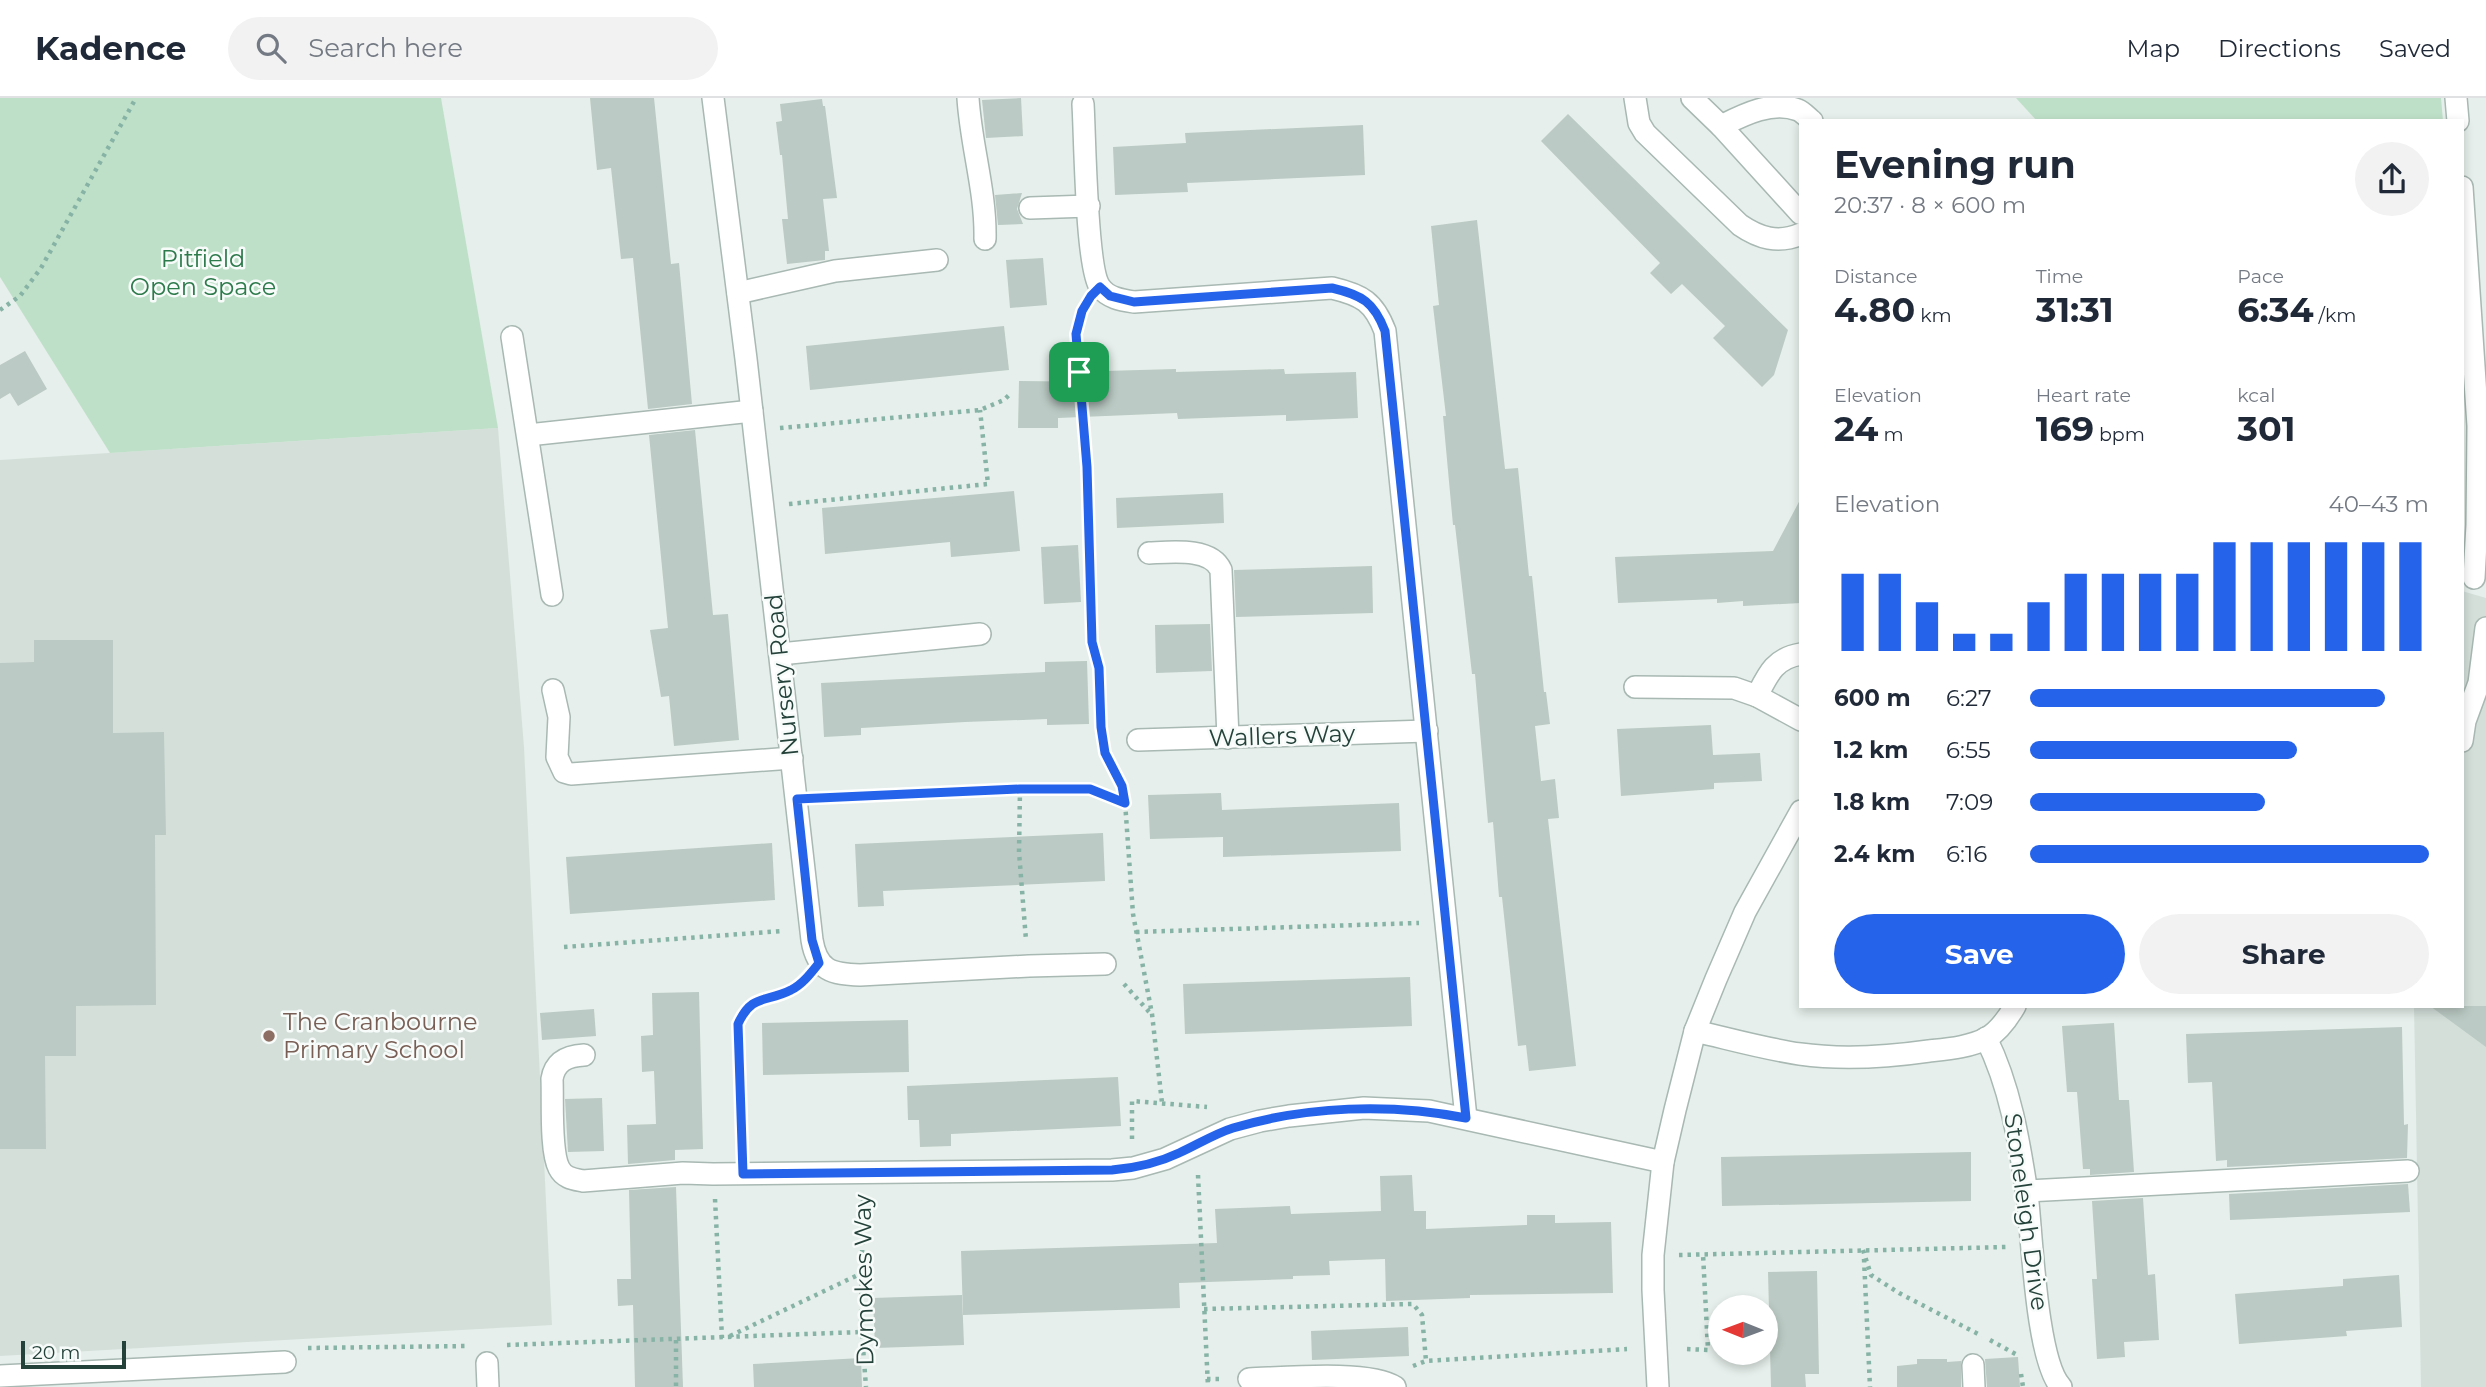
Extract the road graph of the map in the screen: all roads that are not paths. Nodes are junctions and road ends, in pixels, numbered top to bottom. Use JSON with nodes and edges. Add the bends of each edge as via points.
{"nodes":[{"id":1,"x":713,"y":98,"type":"edge"},
{"id":2,"x":968,"y":98,"type":"edge"},
{"id":3,"x":1635,"y":98,"type":"edge"},
{"id":4,"x":1692,"y":98,"type":"edge"},
{"id":5,"x":2456,"y":98,"type":"edge"},
{"id":6,"x":1083,"y":104,"type":"dead end"},
{"id":7,"x":1809,"y":119,"type":"edge"},
{"id":8,"x":2458,"y":119,"type":"edge"},
{"id":9,"x":1721,"y":126,"type":"junction"},
{"id":10,"x":1089,"y":206,"type":"junction"},
{"id":11,"x":1030,"y":208,"type":"dead end"},
{"id":12,"x":1799,"y":212,"type":"edge"},
{"id":13,"x":2464,"y":217,"type":"edge"},
{"id":14,"x":1799,"y":235,"type":"edge"},
{"id":15,"x":985,"y":239,"type":"dead end"},
{"id":16,"x":937,"y":260,"type":"dead end"},
{"id":17,"x":738,"y":292,"type":"junction"},
{"id":18,"x":513,"y":337,"type":"dead end"},
{"id":19,"x":753,"y":421,"type":"junction"},
{"id":20,"x":528,"y":435,"type":"junction"},
{"id":21,"x":1149,"y":553,"type":"dead end"},
{"id":22,"x":2474,"y":578,"type":"edge"},
{"id":23,"x":552,"y":595,"type":"dead end"},
{"id":24,"x":2486,"y":628,"type":"edge"},
{"id":25,"x":980,"y":634,"type":"dead end"},
{"id":26,"x":780,"y":654,"type":"junction"},
{"id":27,"x":1799,"y":655,"type":"edge"},
{"id":28,"x":2482,"y":684,"type":"edge"},
{"id":29,"x":1635,"y":687,"type":"dead end"},
{"id":30,"x":553,"y":691,"type":"dead end"},
{"id":31,"x":1757,"y":696,"type":"junction"},
{"id":32,"x":1799,"y":719,"type":"edge"},
{"id":33,"x":2464,"y":728,"type":"edge"},
{"id":34,"x":1427,"y":731,"type":"junction"},
{"id":35,"x":1228,"y":738,"type":"junction"},
{"id":36,"x":1138,"y":740,"type":"dead end"},
{"id":37,"x":792,"y":758,"type":"junction"},
{"id":38,"x":1799,"y":815,"type":"edge"},
{"id":39,"x":1105,"y":964,"type":"road end"},
{"id":40,"x":2014,"y":1008,"type":"edge"},
{"id":41,"x":1695,"y":1031,"type":"junction"},
{"id":42,"x":1986,"y":1038,"type":"junction"},
{"id":43,"x":584,"y":1055,"type":"dead end"},
{"id":44,"x":1466,"y":1118,"type":"junction"},
{"id":45,"x":1663,"y":1162,"type":"junction"},
{"id":46,"x":2408,"y":1171,"type":"dead end"},
{"id":47,"x":2026,"y":1191,"type":"junction"},
{"id":48,"x":291,"y":1355,"type":"road end"},
{"id":49,"x":487,"y":1363,"type":"dead end"},
{"id":50,"x":1973,"y":1365,"type":"dead end"},
{"id":51,"x":0,"y":1376,"type":"edge"},
{"id":52,"x":1249,"y":1379,"type":"dead end"},
{"id":53,"x":1395,"y":1386,"type":"edge"},
{"id":54,"x":488,"y":1387,"type":"edge"},
{"id":55,"x":1658,"y":1387,"type":"edge"},
{"id":56,"x":1974,"y":1387,"type":"edge"},
{"id":57,"x":2061,"y":1387,"type":"edge"}],
"edges":[{"from":1,"to":17,"type":"street","name":"Nursery Road"},
{"from":2,"to":15,"type":"street","via":[[984,197]]},
{"from":3,"to":14,"type":"street","via":[[1644,133],[1740,225],[1772,239]]},
{"from":4,"to":9,"type":"street"},
{"from":5,"to":8,"type":"street"},
{"from":6,"to":10,"type":"street"},
{"from":7,"to":9,"type":"street","via":[[1798,110],[1773,107]]},
{"from":9,"to":12,"type":"street"},
{"from":10,"to":11,"type":"street"},
{"from":10,"to":34,"type":"street","via":[[1092,260],[1100,287],[1110,296],[1134,302],[1332,288],[1373,306],[1385,331]]},
{"from":13,"to":22,"type":"street","via":[[2478,426]]},
{"from":16,"to":17,"type":"street","via":[[835,271]]},
{"from":17,"to":19,"type":"street","name":"Nursery Road"},
{"from":18,"to":20,"type":"street"},
{"from":19,"to":20,"type":"street"},
{"from":19,"to":26,"type":"street","name":"Nursery Road"},
{"from":20,"to":23,"type":"street"},
{"from":21,"to":35,"type":"street","via":[[1205,556],[1221,570]]},
{"from":24,"to":28,"type":"street"},
{"from":25,"to":26,"type":"street"},
{"from":26,"to":37,"type":"street","name":"Nursery Road"},
{"from":27,"to":31,"type":"street","via":[[1781,660]]},
{"from":28,"to":33,"type":"street"},
{"from":29,"to":31,"type":"street","via":[[1723,687]]},
{"from":30,"to":37,"type":"street","via":[[559,717],[557,757],[564,772],[571,774]]},
{"from":31,"to":32,"type":"street"},
{"from":34,"to":35,"type":"street","name":"Wallers Way"},
{"from":34,"to":44,"type":"street"},
{"from":35,"to":36,"type":"street","name":"Wallers Way"},
{"from":37,"to":39,"type":"street","name":"Nursery Road","via":[[814,951],[828,970],[860,975]]},
{"from":38,"to":41,"type":"street","via":[[1745,912]]},
{"from":40,"to":42,"type":"street"},
{"from":41,"to":42,"type":"street","via":[[1825,1057],[1907,1054]]},
{"from":41,"to":45,"type":"street"},
{"from":42,"to":47,"type":"street","name":"Stoneleigh Drive","via":[[2010,1102]]},
{"from":43,"to":44,"type":"street","via":[[566,1058],[554,1069],[554,1148],[559,1168],[571,1179],[583,1181],[683,1172],[1112,1170],[1165,1159],[1230,1129],[1260,1121],[1364,1108]]},
{"from":44,"to":45,"type":"street"},
{"from":45,"to":55,"type":"street","via":[[1653,1255]]},
{"from":46,"to":47,"type":"street"},
{"from":47,"to":57,"type":"street","name":"Stoneleigh Drive","via":[[2043,1342]]},
{"from":48,"to":51,"type":"street"},
{"from":49,"to":54,"type":"street"},
{"from":50,"to":56,"type":"street"},
{"from":52,"to":53,"type":"street","via":[[1356,1378]]}]}
